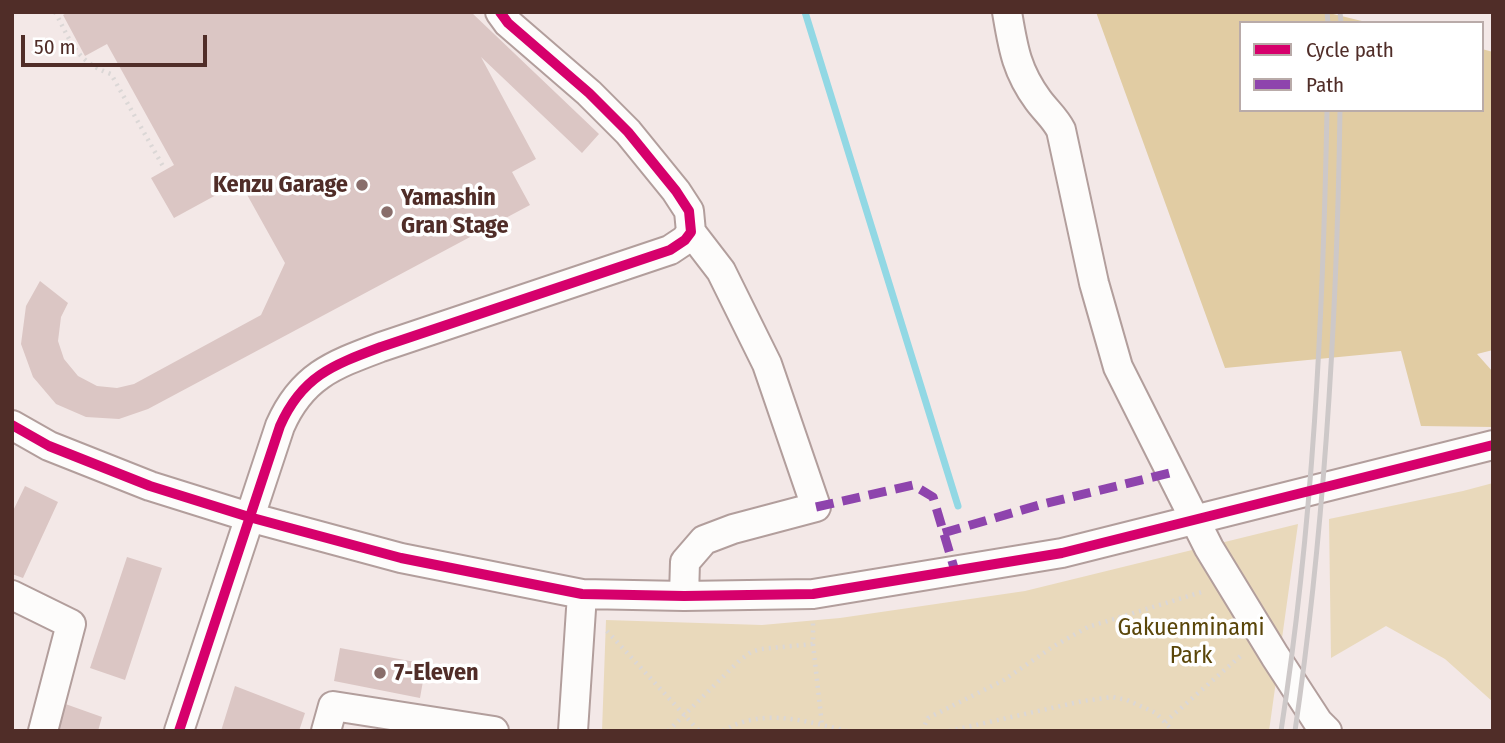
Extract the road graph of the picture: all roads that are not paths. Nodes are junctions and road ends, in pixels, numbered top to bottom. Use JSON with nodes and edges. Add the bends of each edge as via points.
{"nodes":[{"id":1,"x":500,"y":12,"type":"edge"},
{"id":2,"x":1007,"y":12,"type":"edge"},
{"id":3,"x":691,"y":232,"type":"junction"},
{"id":4,"x":12,"y":425,"type":"edge"},
{"id":5,"x":1493,"y":445,"type":"edge"},
{"id":6,"x":248,"y":517,"type":"junction"},
{"id":7,"x":1194,"y":519,"type":"junction"},
{"id":8,"x":12,"y":595,"type":"edge"},
{"id":9,"x":684,"y":596,"type":"junction"},
{"id":10,"x":581,"y":606,"type":"junction"},
{"id":11,"x":425,"y":726,"type":"edge"},
{"id":12,"x":43,"y":731,"type":"edge"},
{"id":13,"x":179,"y":731,"type":"edge"},
{"id":14,"x":326,"y":731,"type":"edge"},
{"id":15,"x":494,"y":731,"type":"edge"},
{"id":16,"x":573,"y":731,"type":"edge"},
{"id":17,"x":1327,"y":731,"type":"edge"}],
"edges":[{"from":1,"to":3,"type":"street","via":[[628,132],[689,211]]},
{"from":2,"to":7,"type":"street","via":[[1016,63],[1062,131],[1094,283],[1118,367]]},
{"from":3,"to":6,"type":"street","via":[[670,250],[381,347],[316,376],[289,406]]},
{"from":3,"to":9,"type":"street","via":[[721,271],[767,364],[816,506],[704,540],[685,562]]},
{"from":4,"to":6,"type":"street","via":[[49,446],[150,486]]},
{"from":5,"to":7,"type":"street"},
{"from":6,"to":10,"type":"street"},
{"from":6,"to":13,"type":"street"},
{"from":7,"to":9,"type":"street","via":[[1062,553],[813,594]]},
{"from":7,"to":17,"type":"street","via":[[1275,656]]},
{"from":8,"to":12,"type":"street","via":[[71,624]]},
{"from":9,"to":10,"type":"street"},
{"from":10,"to":16,"type":"street"},
{"from":11,"to":14,"type":"street","via":[[333,706]]},
{"from":11,"to":15,"type":"street"}]}
